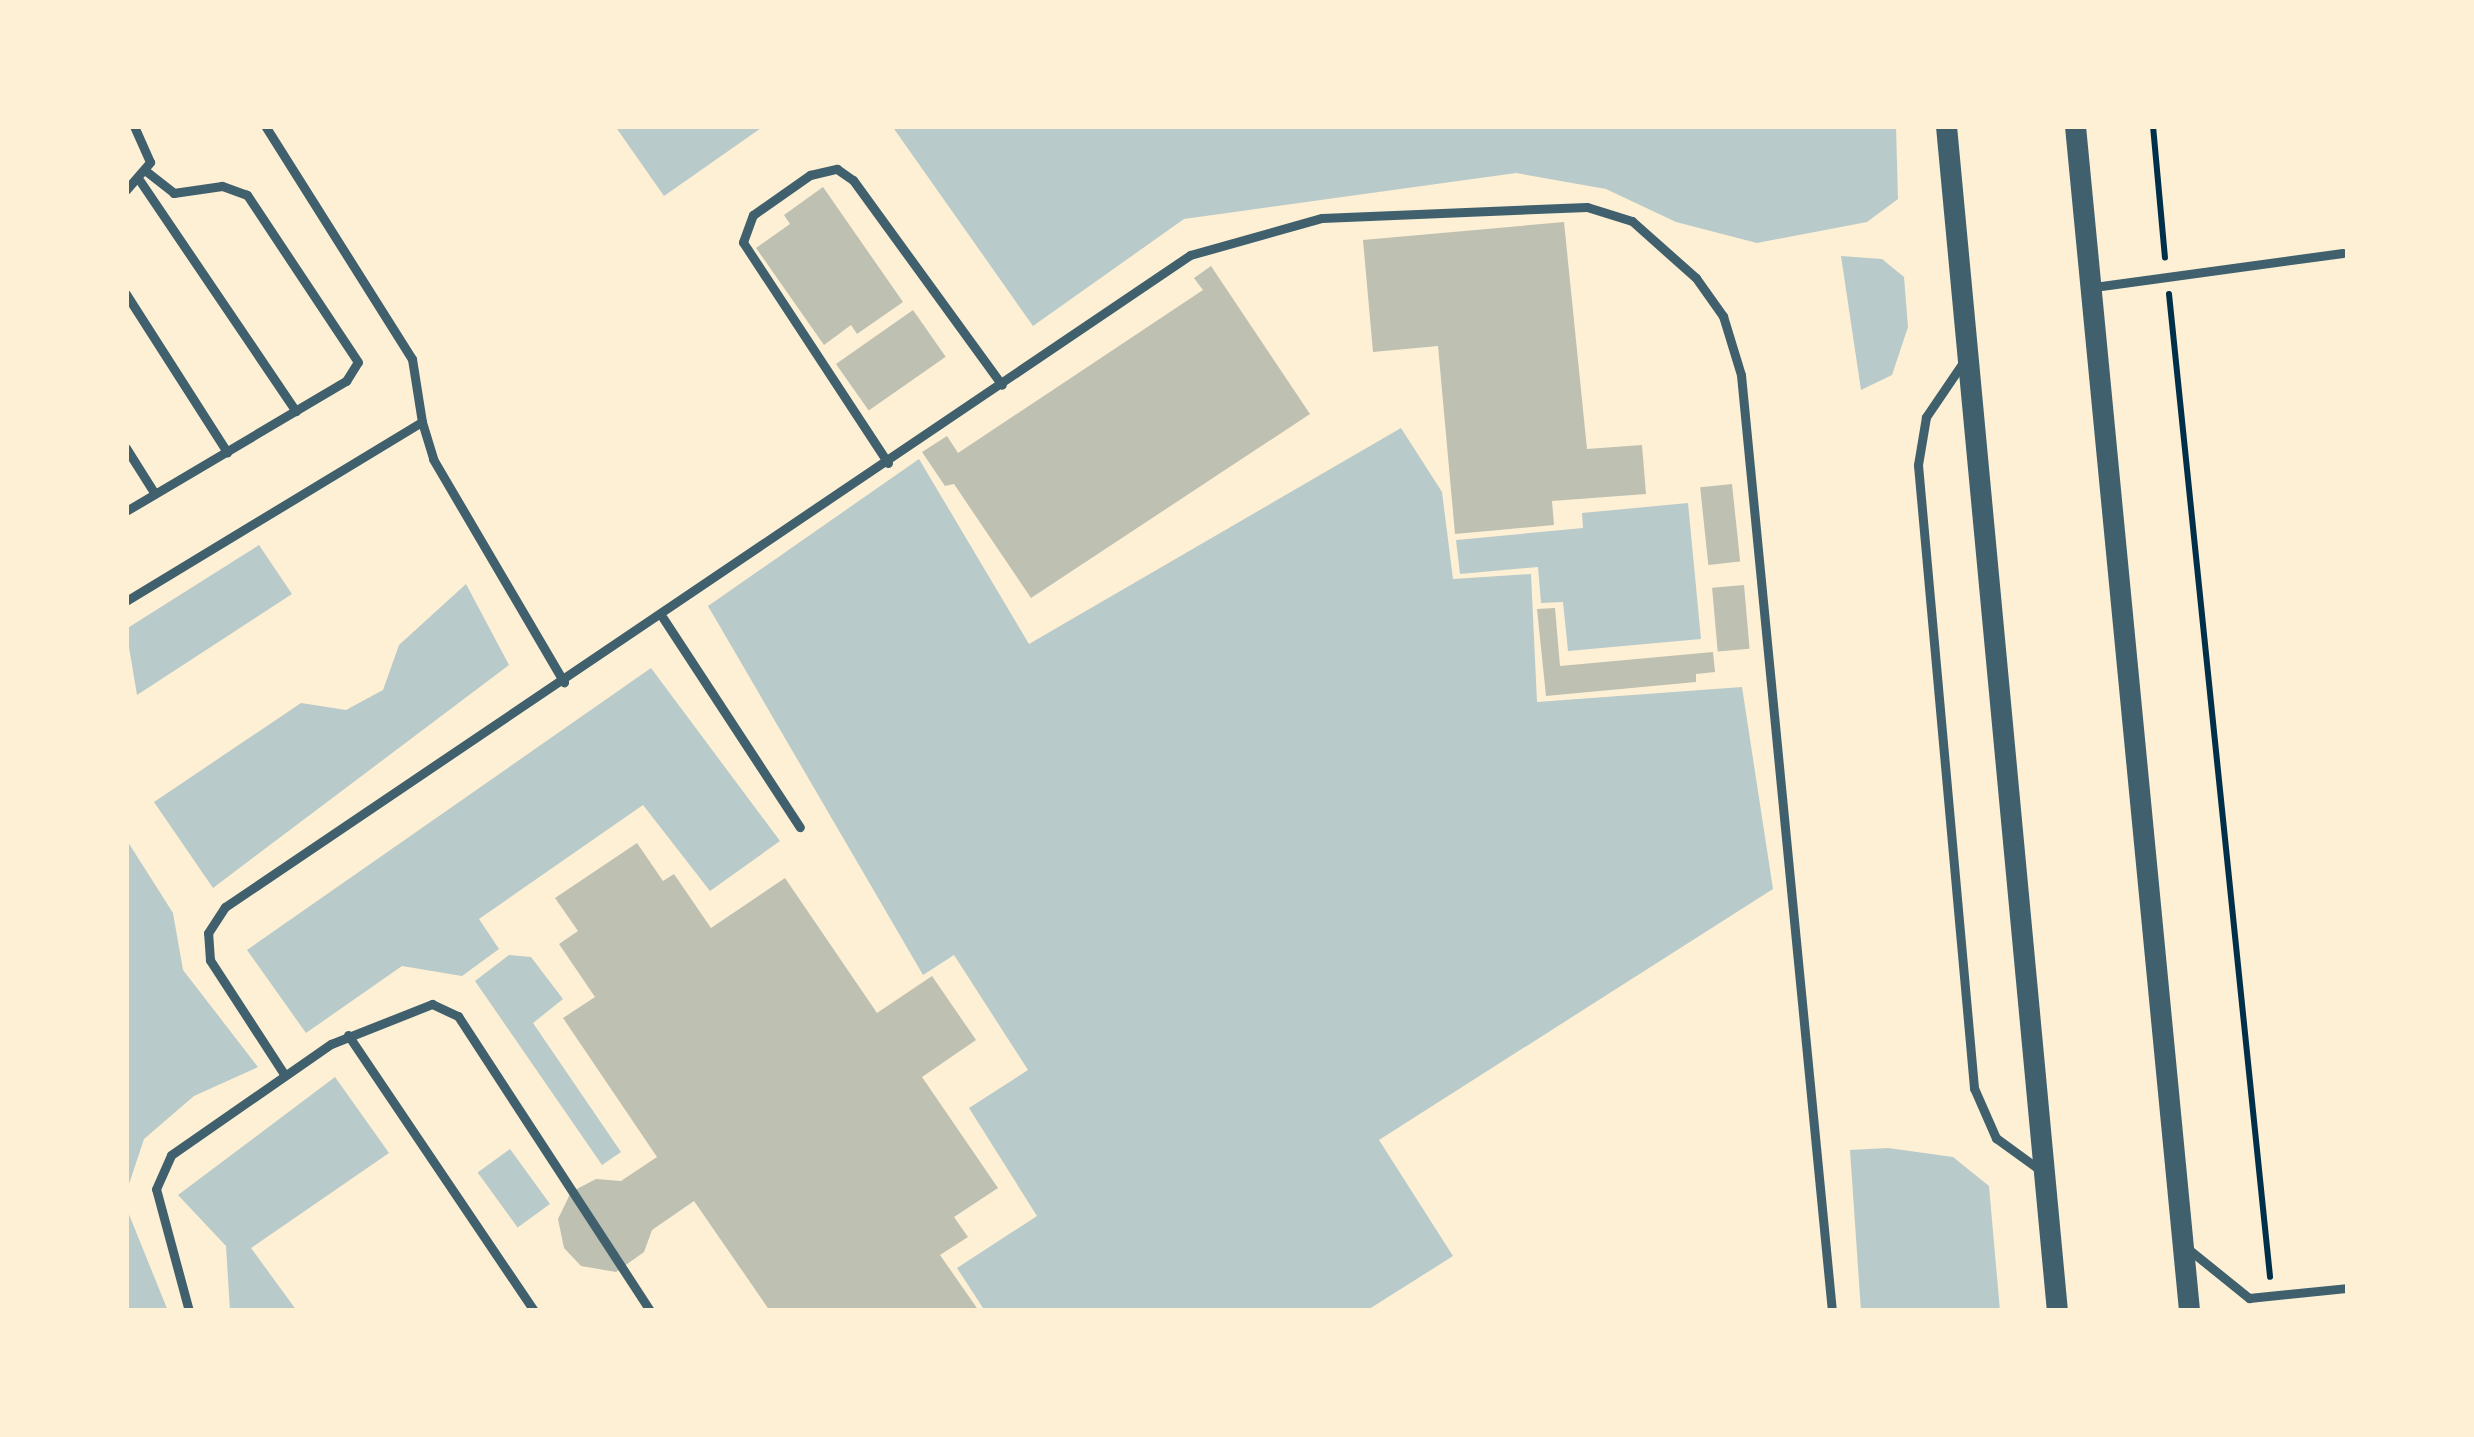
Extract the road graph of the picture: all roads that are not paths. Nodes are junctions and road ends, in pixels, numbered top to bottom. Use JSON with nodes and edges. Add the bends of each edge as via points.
{"nodes":[{"id":1,"x":265,"y":126,"type":"edge"},
{"id":2,"x":1946,"y":126,"type":"edge"},
{"id":3,"x":2075,"y":126,"type":"edge"},
{"id":4,"x":138,"y":127,"type":"edge"},
{"id":5,"x":144,"y":176,"type":"junction"},
{"id":6,"x":126,"y":190,"type":"edge"},
{"id":7,"x":2343,"y":254,"type":"dead end"},
{"id":8,"x":2089,"y":288,"type":"junction"},
{"id":9,"x":126,"y":294,"type":"edge"},
{"id":10,"x":1968,"y":357,"type":"junction"},
{"id":11,"x":1002,"y":385,"type":"junction"},
{"id":12,"x":296,"y":410,"type":"junction"},
{"id":13,"x":422,"y":422,"type":"junction"},
{"id":14,"x":126,"y":448,"type":"edge"},
{"id":15,"x":227,"y":452,"type":"junction"},
{"id":16,"x":888,"y":463,"type":"junction"},
{"id":17,"x":155,"y":494,"type":"junction"},
{"id":18,"x":126,"y":511,"type":"edge"},
{"id":19,"x":126,"y":601,"type":"edge"},
{"id":20,"x":663,"y":618,"type":"junction"},
{"id":21,"x":564,"y":682,"type":"junction"},
{"id":22,"x":800,"y":827,"type":"dead end"},
{"id":23,"x":348,"y":1035,"type":"junction"},
{"id":24,"x":284,"y":1074,"type":"junction"},
{"id":25,"x":2043,"y":1173,"type":"junction"},
{"id":26,"x":2183,"y":1244,"type":"junction"},
{"id":27,"x":2348,"y":1288,"type":"edge"},
{"id":28,"x":2248,"y":1298,"type":"junction"},
{"id":29,"x":189,"y":1311,"type":"edge"},
{"id":30,"x":534,"y":1311,"type":"edge"},
{"id":31,"x":650,"y":1311,"type":"edge"},
{"id":32,"x":1832,"y":1311,"type":"edge"},
{"id":33,"x":2056,"y":1311,"type":"edge"},
{"id":34,"x":2189,"y":1311,"type":"edge"},
{"id":35,"x":2239,"y":1311,"type":"edge"}],
"edges":[{"from":1,"to":13,"type":"lane","via":[[412,359]]},
{"from":2,"to":10,"type":"street"},
{"from":3,"to":8,"type":"street"},
{"from":4,"to":5,"type":"lane","via":[[149,152]]},
{"from":5,"to":6,"type":"lane"},
{"from":5,"to":12,"type":"lane"},
{"from":5,"to":12,"type":"lane","via":[[169,192],[222,186],[248,195],[356,354],[352,376]]},
{"from":7,"to":8,"type":"lane"},
{"from":8,"to":26,"type":"street"},
{"from":9,"to":15,"type":"lane"},
{"from":10,"to":25,"type":"street"},
{"from":10,"to":25,"type":"lane","via":[[1936,394],[1918,465],[1974,1088],[1996,1138]]},
{"from":11,"to":16,"type":"lane"},
{"from":11,"to":16,"type":"lane","via":[[853,180],[837,169],[810,175],[753,215],[742,242]]},
{"from":11,"to":32,"type":"lane","via":[[1190,256],[1322,218],[1587,207],[1632,221],[1696,278],[1724,316],[1741,375]]},
{"from":12,"to":15,"type":"lane"},
{"from":13,"to":19,"type":"lane"},
{"from":13,"to":21,"type":"lane","via":[[433,459]]},
{"from":14,"to":17,"type":"lane"},
{"from":15,"to":17,"type":"lane"},
{"from":16,"to":20,"type":"lane"},
{"from":17,"to":18,"type":"lane"},
{"from":20,"to":21,"type":"lane"},
{"from":20,"to":22,"type":"lane"},
{"from":21,"to":24,"type":"lane","via":[[225,907],[208,934],[210,960]]},
{"from":23,"to":24,"type":"lane"},
{"from":23,"to":30,"type":"lane"},
{"from":23,"to":31,"type":"lane","via":[[423,1005],[458,1016]]},
{"from":24,"to":29,"type":"lane","via":[[171,1155],[156,1189]]},
{"from":25,"to":33,"type":"street"},
{"from":26,"to":28,"type":"lane"},
{"from":26,"to":34,"type":"street"},
{"from":27,"to":28,"type":"lane"},
{"from":28,"to":35,"type":"lane"}]}
